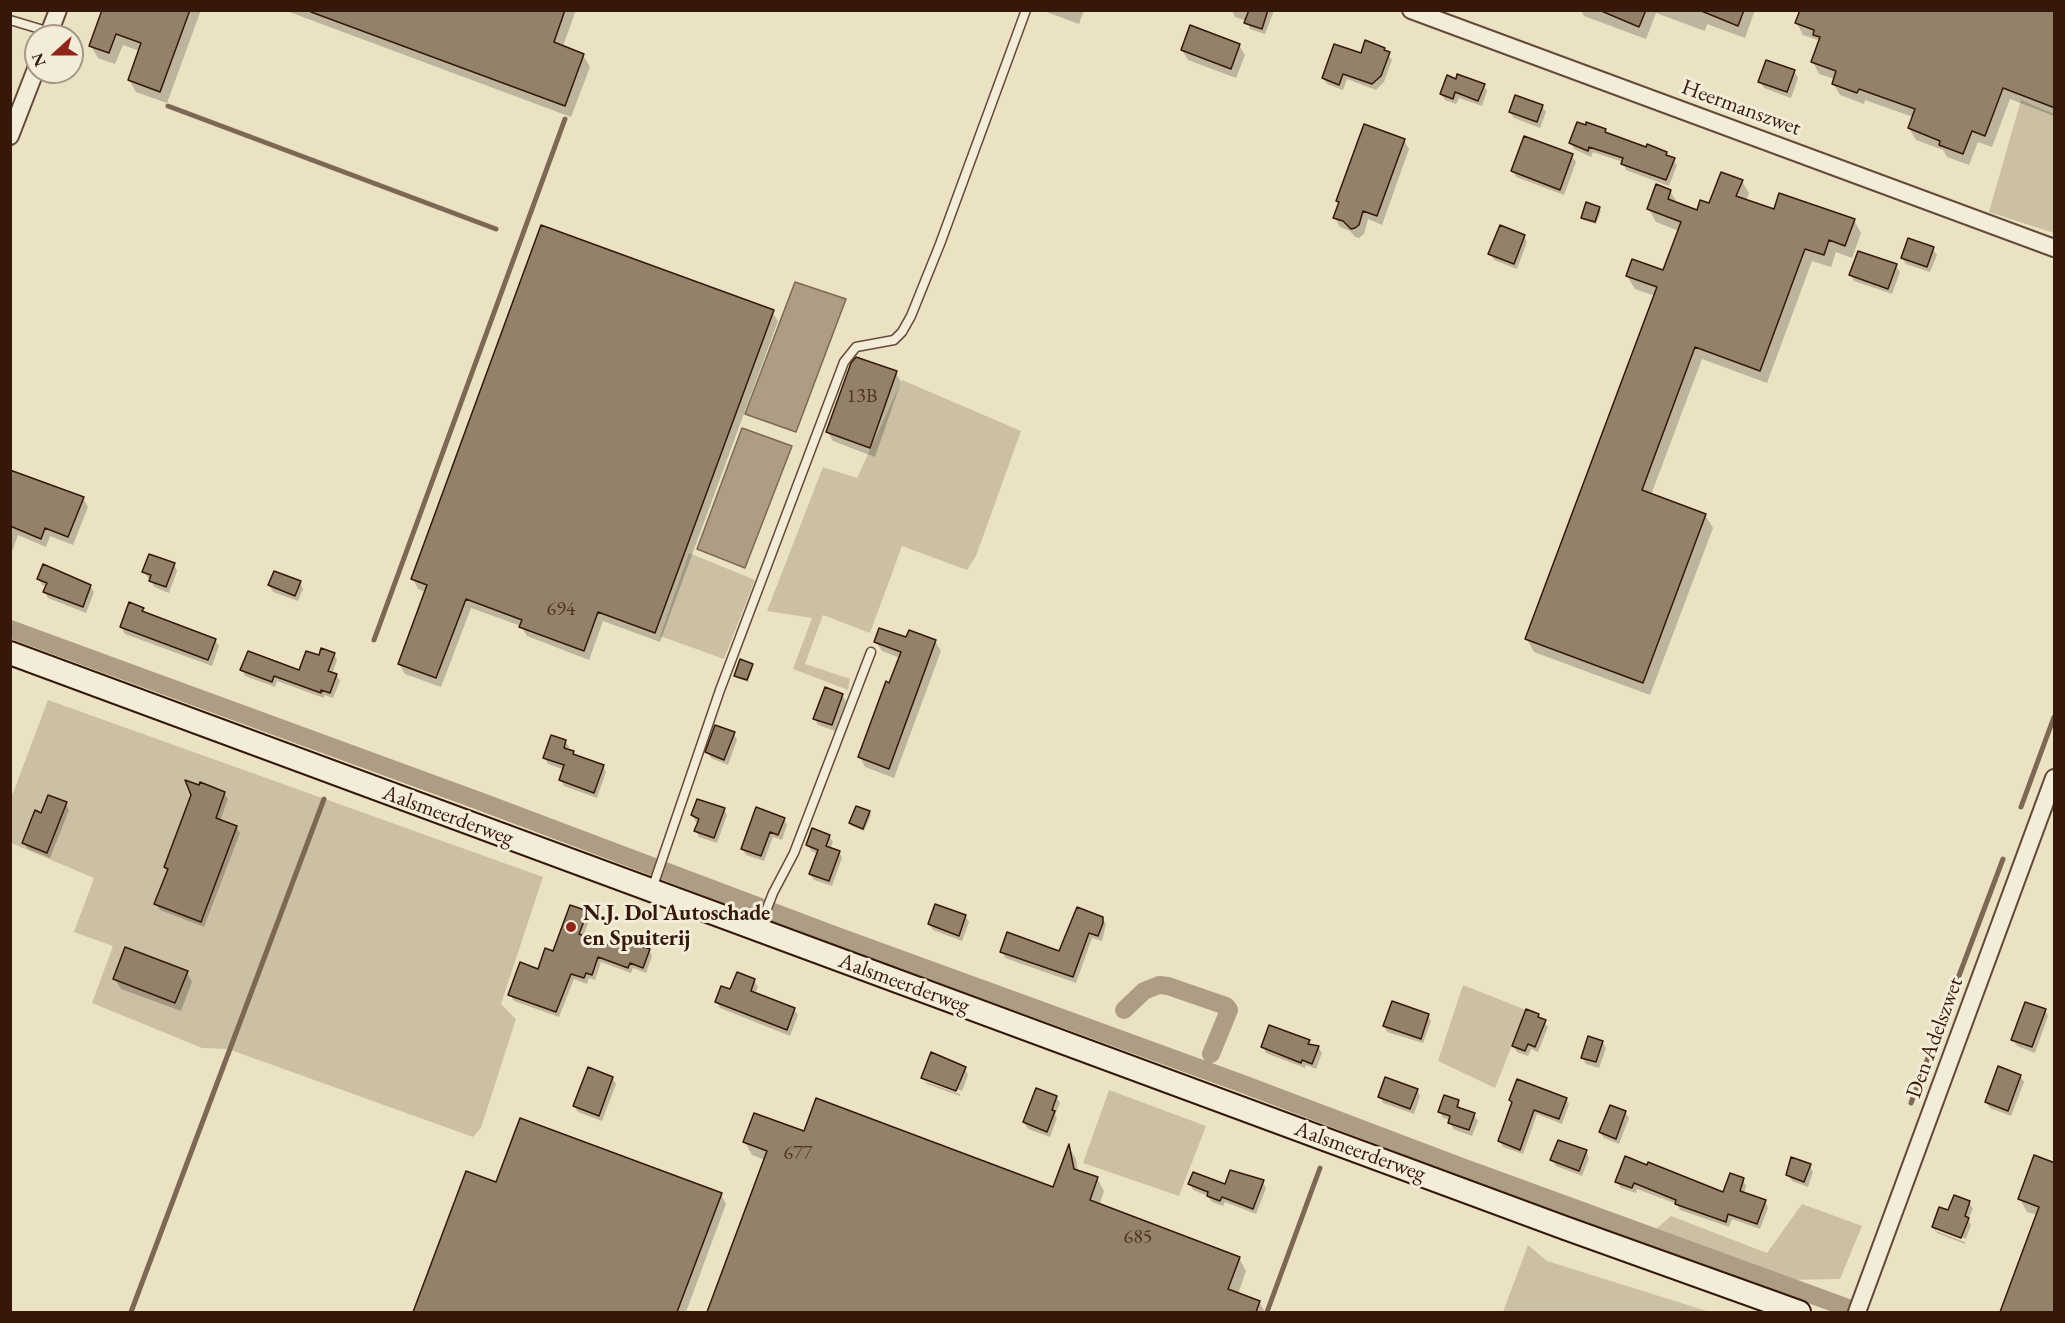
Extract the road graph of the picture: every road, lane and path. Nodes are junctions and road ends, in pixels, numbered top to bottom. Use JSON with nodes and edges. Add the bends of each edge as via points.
{"nodes":[{"id":1,"x":1026,"y":10,"type":"edge"},
{"id":2,"x":1412,"y":10,"type":"edge"},
{"id":3,"x":30,"y":84,"type":"edge"},
{"id":4,"x":10,"y":136,"type":"edge"},
{"id":5,"x":2055,"y":248,"type":"edge"},
{"id":6,"x":871,"y":652,"type":"dead end"},
{"id":7,"x":10,"y":653,"type":"edge"},
{"id":8,"x":2055,"y":778,"type":"edge"},
{"id":9,"x":653,"y":886,"type":"junction"},
{"id":10,"x":762,"y":922,"type":"junction"},
{"id":11,"x":1859,"y":1307,"type":"edge"},
{"id":12,"x":1799,"y":1312,"type":"edge"}],
"edges":[{"from":1,"to":9,"type":"lane","via":[[911,316],[894,340],[856,347],[844,362],[720,690]]},
{"from":2,"to":5,"type":"street","name":"Heermanszwet"},
{"from":3,"to":4,"type":"street"},
{"from":6,"to":10,"type":"lane","via":[[794,853]]},
{"from":7,"to":9,"type":"street","name":"Aalsmeerderweg"},
{"from":8,"to":11,"type":"street","name":"Den Adelszwet"},
{"from":9,"to":10,"type":"street","name":"Aalsmeerderweg"},
{"from":10,"to":12,"type":"street","name":"Aalsmeerderweg","via":[[1554,1224]]}]}
